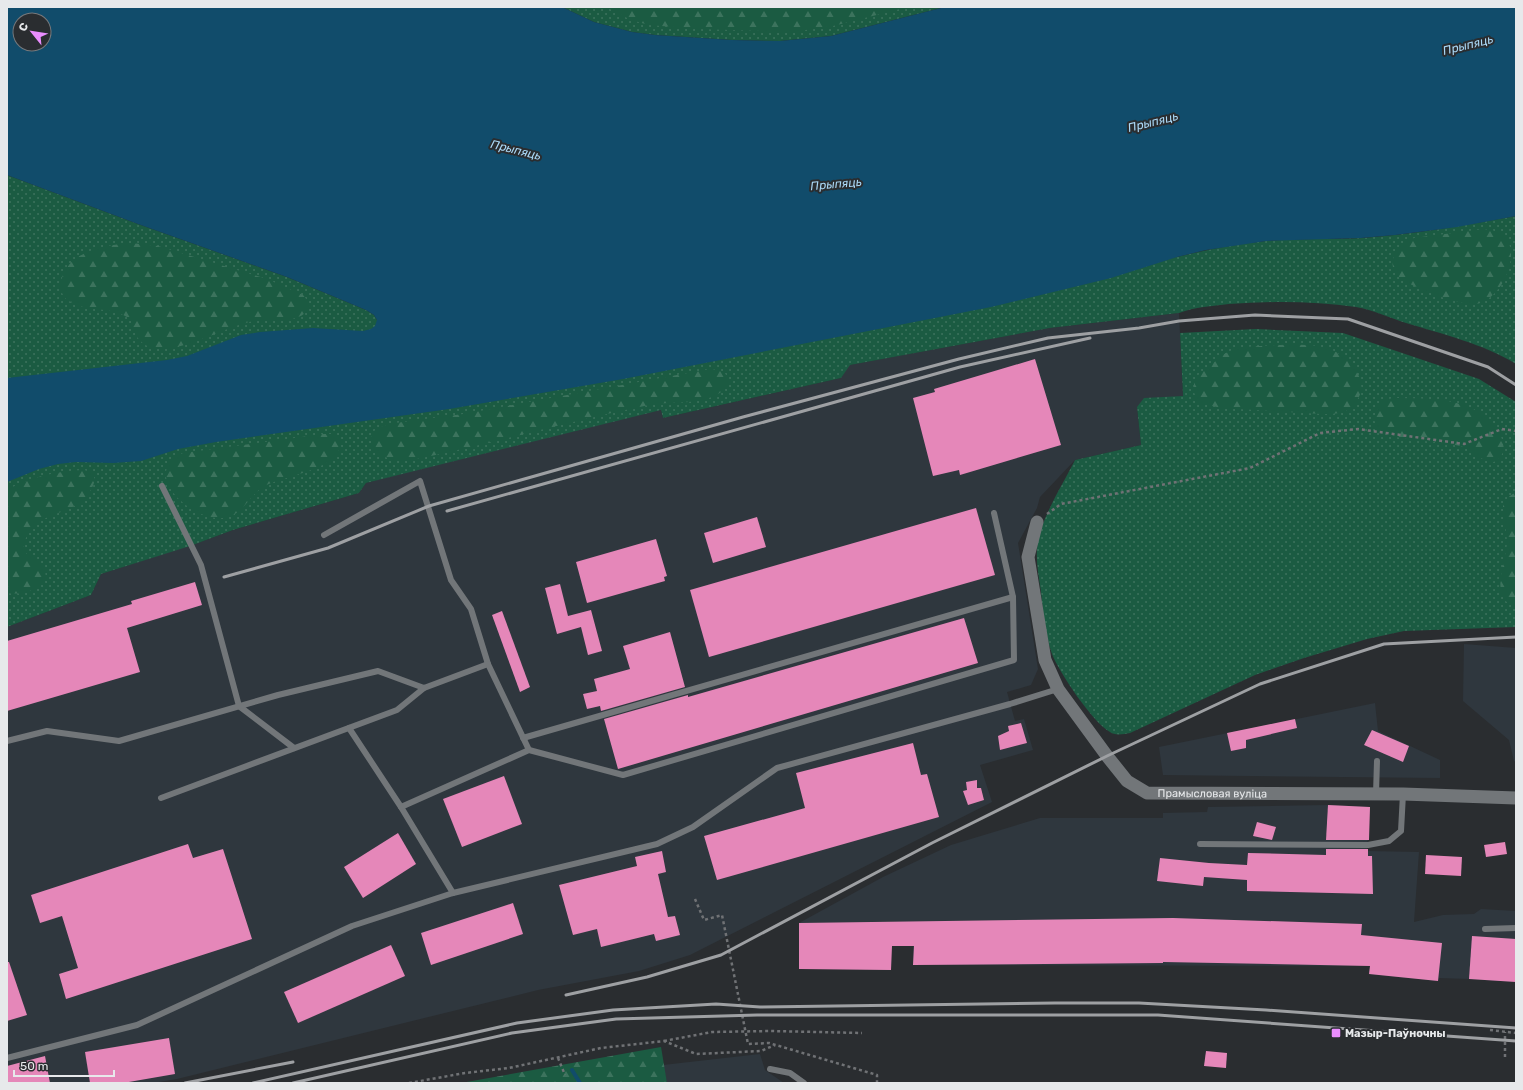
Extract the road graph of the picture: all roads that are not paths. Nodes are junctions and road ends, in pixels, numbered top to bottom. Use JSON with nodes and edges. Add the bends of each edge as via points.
{"nodes":[{"id":1,"x":162,"y":486,"type":"dead end"},
{"id":2,"x":994,"y":513,"type":"dead end"},
{"id":3,"x":1037,"y":522,"type":"road end"},
{"id":4,"x":324,"y":535,"type":"dead end"},
{"id":5,"x":1013,"y":597,"type":"junction"},
{"id":6,"x":488,"y":664,"type":"junction"},
{"id":7,"x":424,"y":688,"type":"junction"},
{"id":8,"x":1058,"y":689,"type":"junction"},
{"id":9,"x":238,"y":706,"type":"junction"},
{"id":10,"x":349,"y":728,"type":"junction"},
{"id":11,"x":523,"y":738,"type":"junction"},
{"id":12,"x":7,"y":741,"type":"edge"},
{"id":13,"x":294,"y":748,"type":"junction"},
{"id":14,"x":529,"y":750,"type":"junction"},
{"id":15,"x":1377,"y":761,"type":"dead end"},
{"id":16,"x":1376,"y":794,"type":"junction"},
{"id":17,"x":1403,"y":794,"type":"junction"},
{"id":18,"x":161,"y":798,"type":"dead end"},
{"id":19,"x":1516,"y":798,"type":"edge"},
{"id":20,"x":401,"y":807,"type":"junction"},
{"id":21,"x":1200,"y":844,"type":"dead end"},
{"id":22,"x":453,"y":892,"type":"junction"},
{"id":23,"x":1516,"y":928,"type":"edge"},
{"id":24,"x":1486,"y":929,"type":"dead end"},
{"id":25,"x":7,"y":1058,"type":"edge"},
{"id":26,"x":770,"y":1069,"type":"dead end"},
{"id":27,"x":804,"y":1083,"type":"edge"}],
"edges":[{"from":1,"to":9,"type":"lane","via":[[201,565]]},
{"from":2,"to":5,"type":"lane"},
{"from":3,"to":8,"type":"street","name":"Прамысловая вуліца","via":[[1028,557],[1045,660]]},
{"from":4,"to":6,"type":"lane","via":[[420,481],[451,580],[470,609]]},
{"from":5,"to":11,"type":"lane"},
{"from":5,"to":14,"type":"lane","via":[[1014,660],[622,776]]},
{"from":6,"to":7,"type":"lane"},
{"from":6,"to":11,"type":"lane"},
{"from":7,"to":9,"type":"lane","via":[[378,671]]},
{"from":7,"to":10,"type":"lane","via":[[397,710]]},
{"from":8,"to":16,"type":"street","name":"Прамысловая вуліца","via":[[1127,781],[1146,793]]},
{"from":8,"to":22,"type":"lane","via":[[777,768],[693,827],[657,844]]},
{"from":9,"to":12,"type":"lane","via":[[119,741],[47,731]]},
{"from":9,"to":13,"type":"lane"},
{"from":10,"to":13,"type":"lane"},
{"from":10,"to":20,"type":"lane"},
{"from":11,"to":14,"type":"lane"},
{"from":13,"to":18,"type":"lane"},
{"from":14,"to":20,"type":"lane"},
{"from":15,"to":16,"type":"lane"},
{"from":16,"to":17,"type":"street","name":"Прамысловая вуліца"},
{"from":17,"to":19,"type":"street","name":"Прамысловая вуліца"},
{"from":17,"to":21,"type":"lane","via":[[1401,831],[1389,841],[1368,845]]},
{"from":20,"to":22,"type":"lane"},
{"from":22,"to":25,"type":"lane","via":[[352,926],[137,1025]]},
{"from":23,"to":24,"type":"lane"},
{"from":26,"to":27,"type":"lane","via":[[790,1073]]}]}
